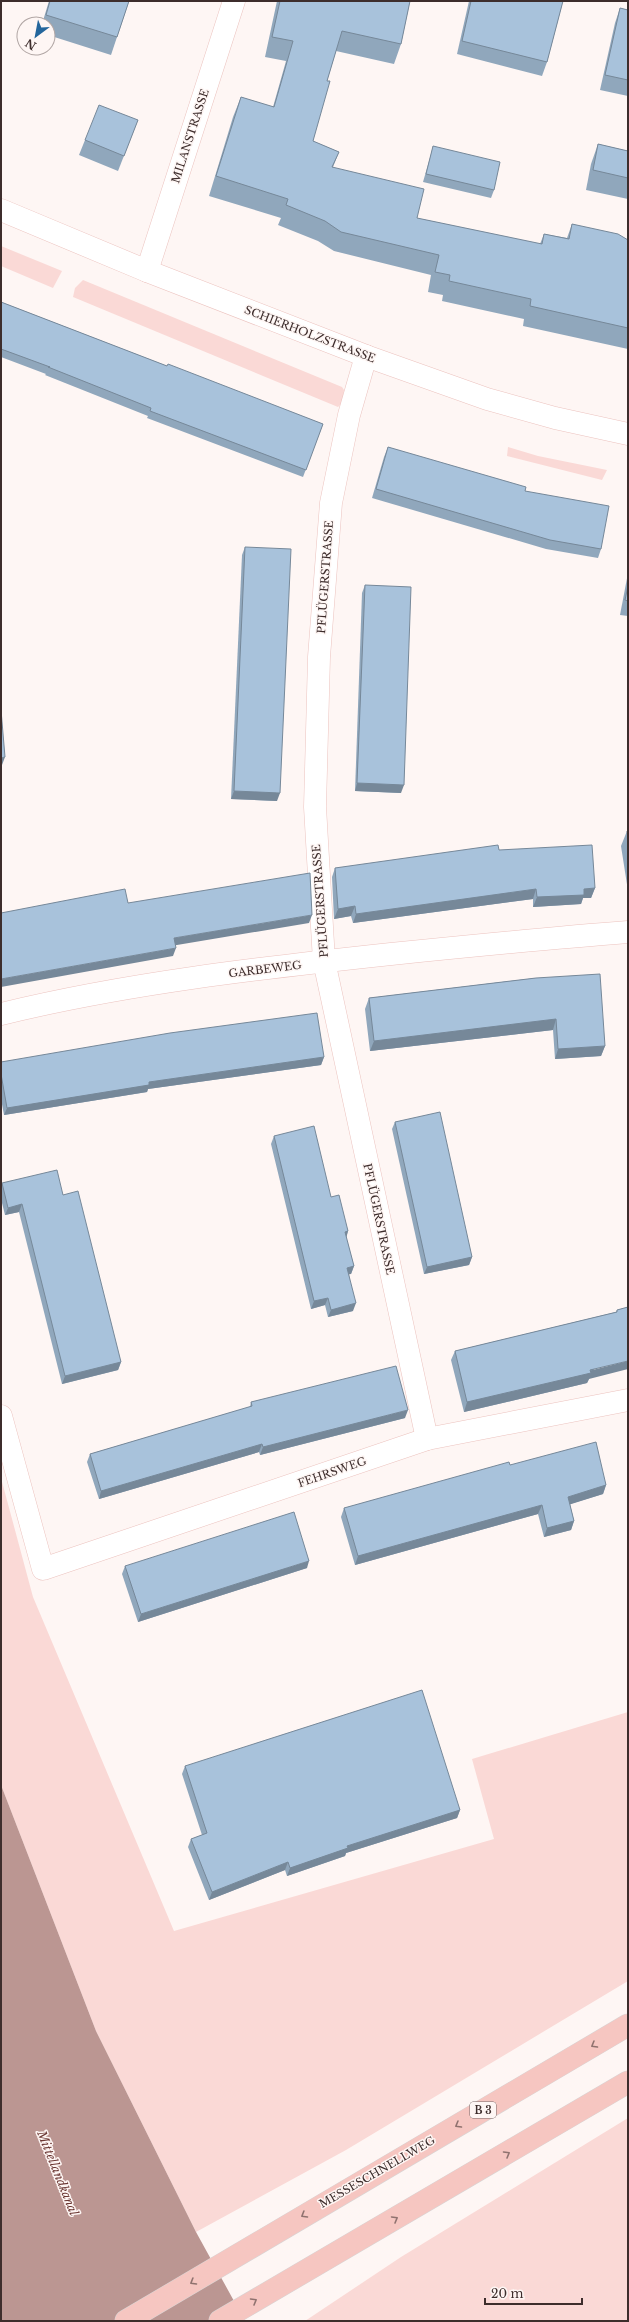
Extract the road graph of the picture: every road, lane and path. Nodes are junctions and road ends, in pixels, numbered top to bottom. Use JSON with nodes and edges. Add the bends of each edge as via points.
{"nodes":[{"id":1,"x":234,"y":1,"type":"edge"},
{"id":2,"x":1,"y":210,"type":"edge"},
{"id":3,"x":146,"y":271,"type":"junction"},
{"id":4,"x":366,"y":356,"type":"junction"},
{"id":5,"x":628,"y":434,"type":"edge"},
{"id":6,"x":628,"y":932,"type":"edge"},
{"id":7,"x":324,"y":961,"type":"junction"},
{"id":8,"x":1,"y":1014,"type":"edge"},
{"id":9,"x":628,"y":1400,"type":"edge"},
{"id":10,"x":1,"y":1416,"type":"edge"},
{"id":11,"x":427,"y":1439,"type":"junction"},
{"id":12,"x":628,"y":2025,"type":"edge"},
{"id":13,"x":628,"y":2082,"type":"edge"},
{"id":14,"x":126,"y":2321,"type":"edge"},
{"id":15,"x":220,"y":2321,"type":"edge"}],
"edges":[{"from":1,"to":3,"type":"street","name":"MILANSTRASSE"},
{"from":2,"to":3,"type":"street","name":"SCHIERHOLZSTRASSE"},
{"from":3,"to":4,"type":"street","name":"SCHIERHOLZSTRASSE"},
{"from":4,"to":5,"type":"street","name":"SCHIERHOLZSTRASSE","via":[[487,399],[555,418]]},
{"from":4,"to":7,"type":"street","name":"PFLÜGERSTRASSE","via":[[350,414],[331,503],[320,649],[315,807]]},
{"from":6,"to":7,"type":"street","name":"GARBEWEG"},
{"from":7,"to":8,"type":"street","name":"GARBEWEG","via":[[214,975],[54,1001]]},
{"from":7,"to":11,"type":"street","name":"PFLÜGERSTRASSE"},
{"from":9,"to":11,"type":"street","name":"FEHRSWEG"},
{"from":10,"to":11,"type":"street","name":"FEHRSWEG","via":[[43,1569]]},
{"from":12,"to":14,"type":"highway","name":"MESSESCHNELLWEG","number":"B 3","one_way":true},
{"from":15,"to":13,"type":"highway","one_way":true}]}
